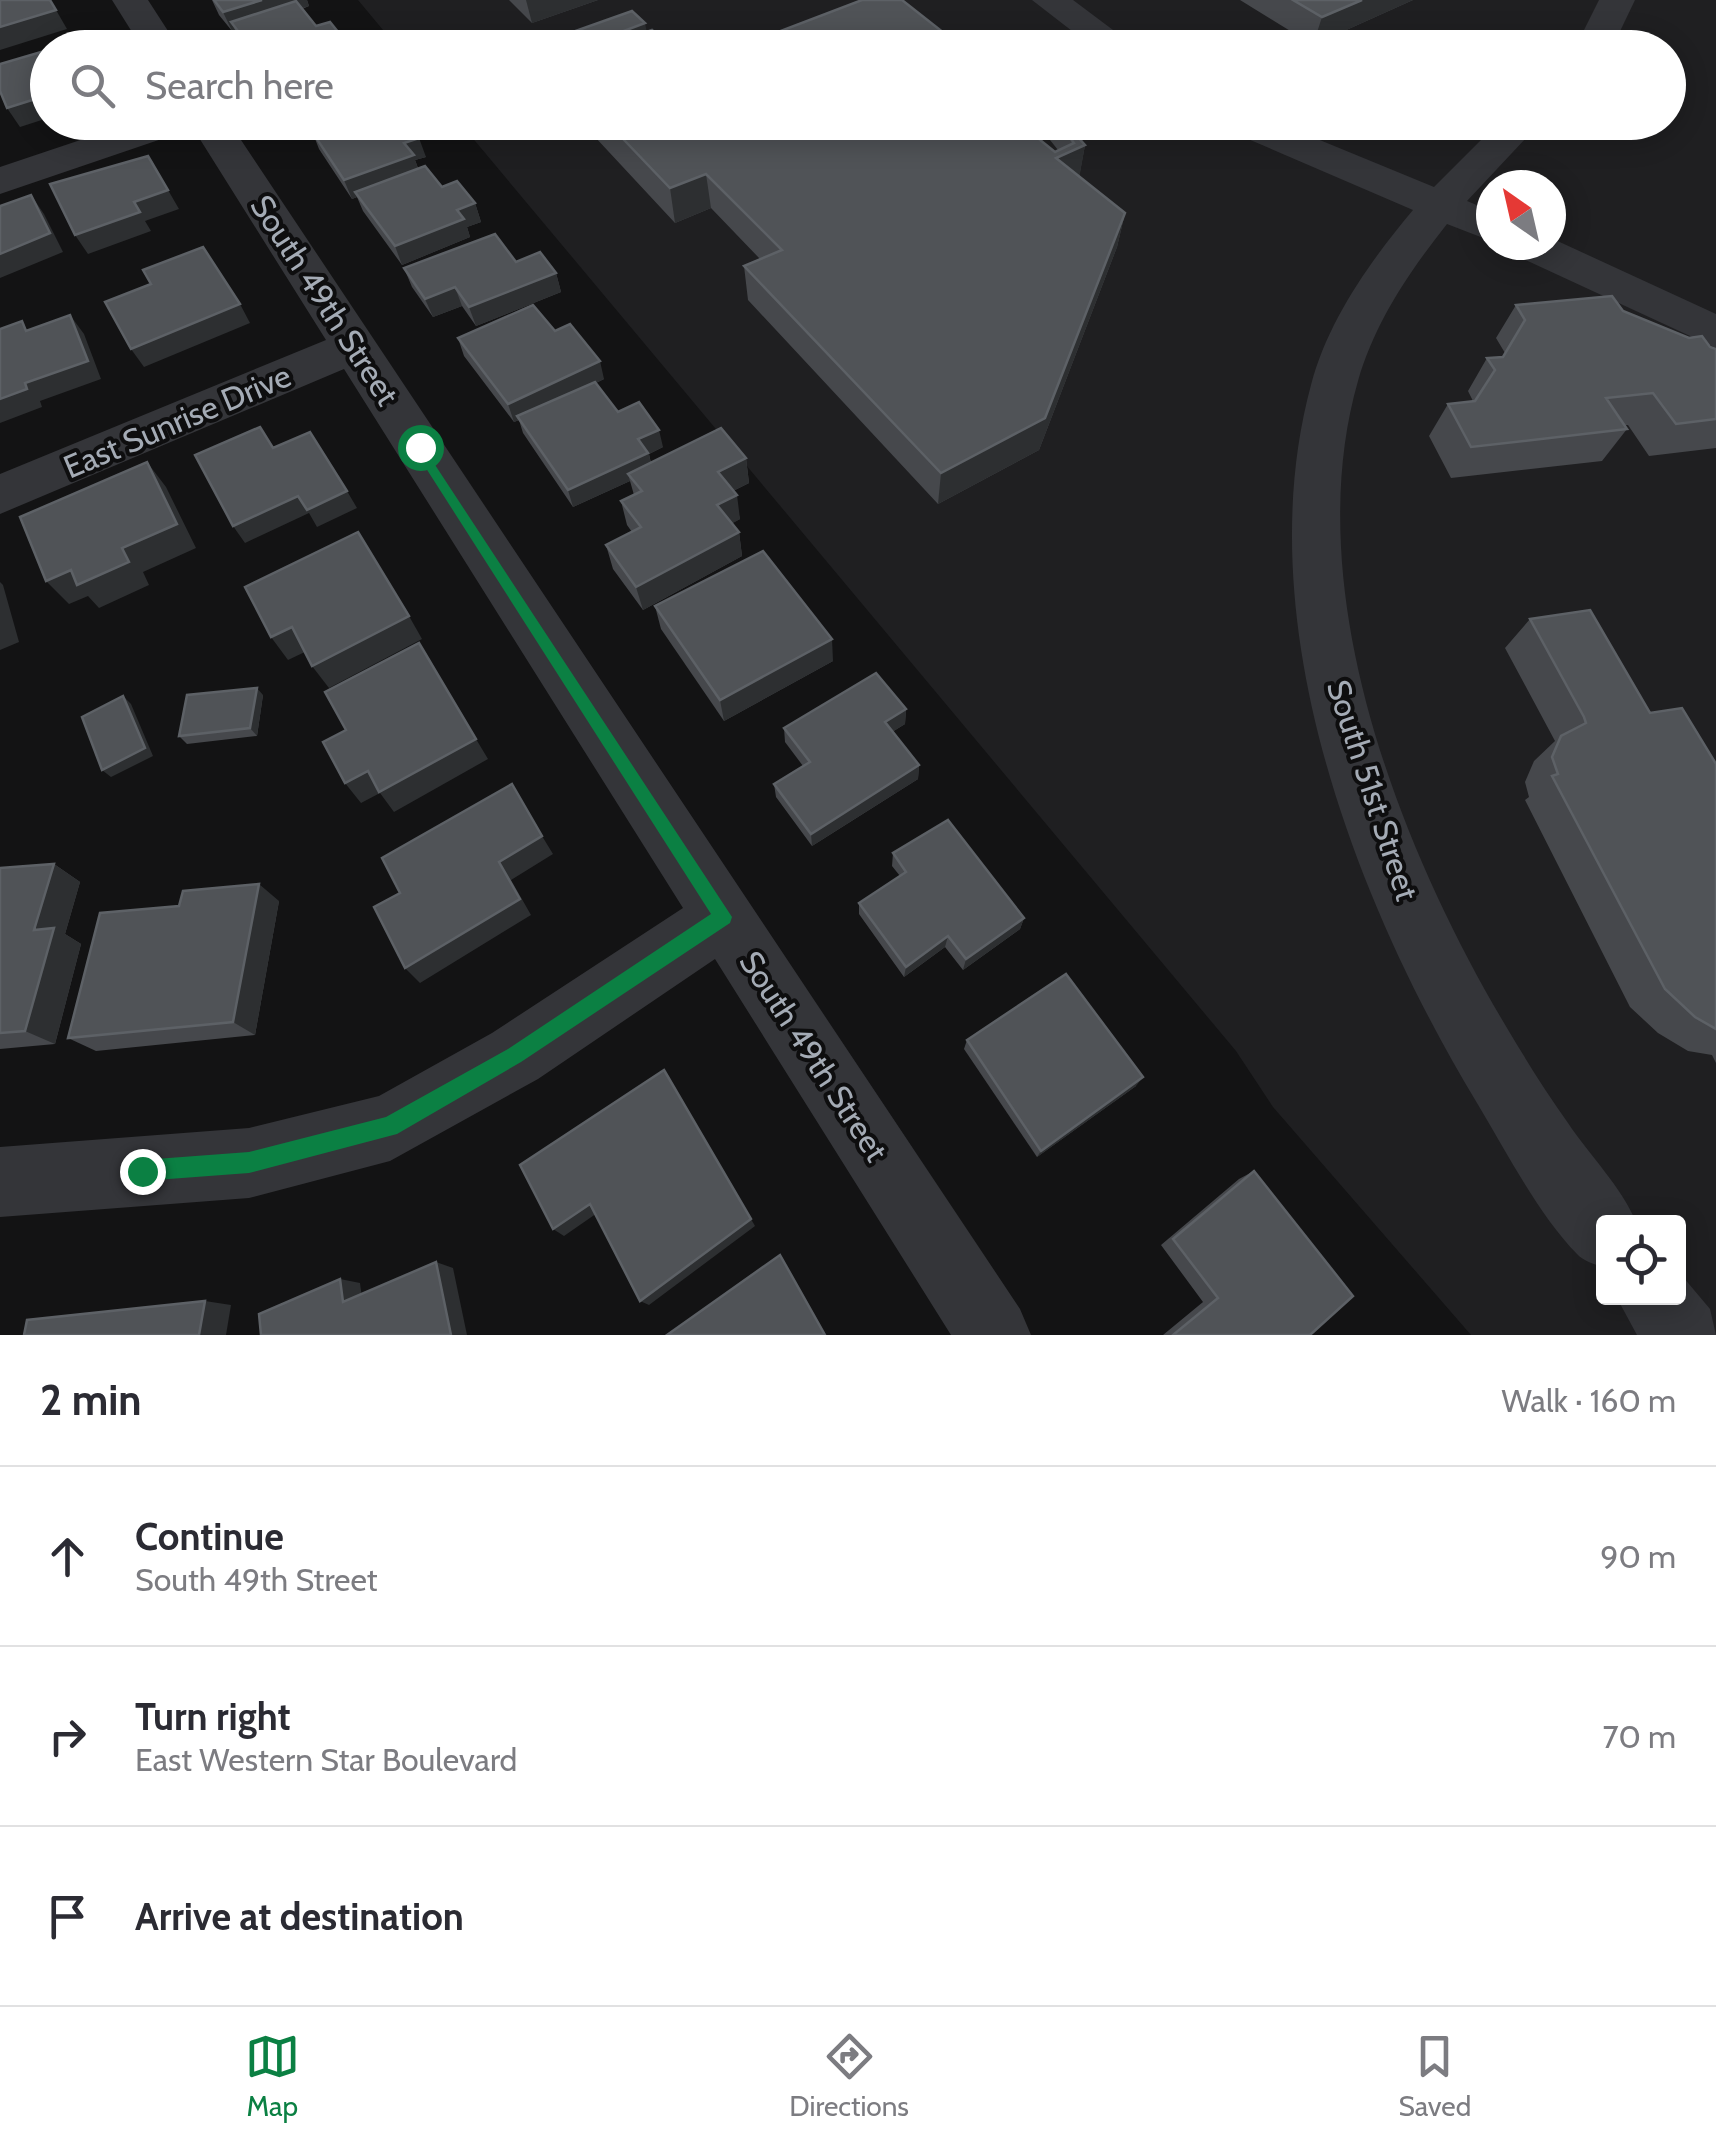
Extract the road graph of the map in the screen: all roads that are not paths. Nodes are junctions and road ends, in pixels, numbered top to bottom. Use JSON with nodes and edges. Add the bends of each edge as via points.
{"nodes":[{"id":1,"x":130,"y":0,"type":"edge"},
{"id":2,"x":1050,"y":0,"type":"edge"},
{"id":3,"x":1617,"y":0,"type":"edge"},
{"id":4,"x":149,"y":30,"type":"edge"},
{"id":5,"x":1093,"y":30,"type":"edge"},
{"id":6,"x":1602,"y":30,"type":"edge"},
{"id":7,"x":121,"y":140,"type":"edge"},
{"id":8,"x":222,"y":140,"type":"edge"},
{"id":9,"x":1285,"y":140,"type":"edge"},
{"id":10,"x":1504,"y":140,"type":"edge"},
{"id":11,"x":0,"y":181,"type":"edge"},
{"id":12,"x":1441,"y":204,"type":"junction"},
{"id":13,"x":1476,"y":220,"type":"edge"},
{"id":14,"x":1562,"y":260,"type":"edge"},
{"id":15,"x":1716,"y":332,"type":"edge"},
{"id":16,"x":355,"y":346,"type":"junction"},
{"id":17,"x":0,"y":495,"type":"edge"},
{"id":18,"x":723,"y":917,"type":"junction"},
{"id":19,"x":0,"y":1182,"type":"edge"},
{"id":20,"x":1596,"y":1221,"type":"edge"},
{"id":21,"x":1660,"y":1305,"type":"edge"},
{"id":22,"x":1716,"y":1320,"type":"edge"},
{"id":23,"x":994,"y":1335,"type":"edge"},
{"id":24,"x":1684,"y":1335,"type":"edge"},
{"id":25,"x":1695,"y":1335,"type":"edge"}],
"edges":[{"from":1,"to":4,"type":"street"},
{"from":2,"to":5,"type":"street"},
{"from":3,"to":6,"type":"street"},
{"from":7,"to":11,"type":"street"},
{"from":8,"to":16,"type":"street","name":"South 49th Street"},
{"from":9,"to":12,"type":"street"},
{"from":10,"to":12,"type":"street","name":"South 51st Street"},
{"from":12,"to":13,"type":"street"},
{"from":12,"to":20,"type":"street","name":"South 51st Street","via":[[1400,251],[1334,384],[1317,523],[1324,618],[1345,726],[1408,902],[1498,1081]]},
{"from":14,"to":15,"type":"street"},
{"from":16,"to":17,"type":"street","name":"East Sunrise Drive"},
{"from":16,"to":18,"type":"street","name":"South 49th Street"},
{"from":18,"to":19,"type":"street","via":[[514,1056],[390,1126],[249,1163]]},
{"from":18,"to":23,"type":"street","name":"South 49th Street"},
{"from":21,"to":24,"type":"street"},
{"from":22,"to":25,"type":"street"}]}
